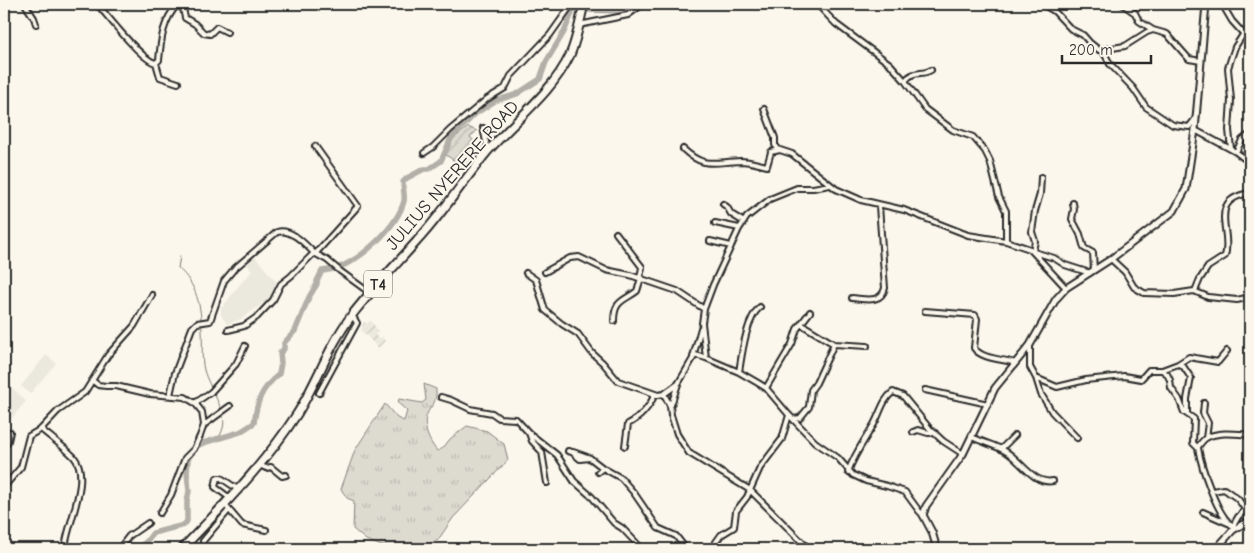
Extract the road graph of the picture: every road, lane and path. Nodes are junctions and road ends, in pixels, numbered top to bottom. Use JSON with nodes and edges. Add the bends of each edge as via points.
{"nodes":[{"id":1,"x":25,"y":4,"type":"edge"},
{"id":2,"x":97,"y":4,"type":"edge"},
{"id":3,"x":180,"y":4,"type":"edge"},
{"id":4,"x":572,"y":4,"type":"edge"},
{"id":5,"x":643,"y":4,"type":"edge"},
{"id":6,"x":817,"y":4,"type":"edge"},
{"id":7,"x":1042,"y":4,"type":"edge"},
{"id":8,"x":1122,"y":4,"type":"edge"},
{"id":9,"x":1206,"y":4,"type":"edge"},
{"id":10,"x":1222,"y":4,"type":"edge"},
{"id":11,"x":584,"y":5,"type":"edge"},
{"id":12,"x":36,"y":24,"type":"dead end"},
{"id":13,"x":579,"y":25,"type":"junction"},
{"id":14,"x":1153,"y":30,"type":"junction"},
{"id":15,"x":227,"y":32,"type":"dead end"},
{"id":16,"x":1244,"y":33,"type":"junction"},
{"id":17,"x":1250,"y":41,"type":"edge"},
{"id":18,"x":1103,"y":50,"type":"junction"},
{"id":19,"x":1201,"y":61,"type":"junction"},
{"id":20,"x":156,"y":63,"type":"junction"},
{"id":21,"x":931,"y":70,"type":"dead end"},
{"id":22,"x":906,"y":81,"type":"junction"},
{"id":23,"x":178,"y":83,"type":"dead end"},
{"id":24,"x":764,"y":109,"type":"dead end"},
{"id":25,"x":1196,"y":118,"type":"junction"},
{"id":26,"x":483,"y":128,"type":"dead end"},
{"id":27,"x":1195,"y":130,"type":"junction"},
{"id":28,"x":1250,"y":134,"type":"edge"},
{"id":29,"x":315,"y":146,"type":"dead end"},
{"id":30,"x":684,"y":149,"type":"dead end"},
{"id":31,"x":1230,"y":149,"type":"junction"},
{"id":32,"x":779,"y":150,"type":"junction"},
{"id":33,"x":488,"y":152,"type":"junction"},
{"id":34,"x":1236,"y":152,"type":"junction"},
{"id":35,"x":424,"y":153,"type":"dead end"},
{"id":36,"x":1250,"y":163,"type":"edge"},
{"id":37,"x":1041,"y":177,"type":"dead end"},
{"id":38,"x":830,"y":185,"type":"junction"},
{"id":39,"x":1250,"y":193,"type":"edge"},
{"id":40,"x":1073,"y":203,"type":"dead end"},
{"id":41,"x":723,"y":204,"type":"dead end"},
{"id":42,"x":879,"y":206,"type":"junction"},
{"id":43,"x":744,"y":222,"type":"junction"},
{"id":44,"x":714,"y":223,"type":"dead end"},
{"id":45,"x":739,"y":228,"type":"junction"},
{"id":46,"x":616,"y":234,"type":"dead end"},
{"id":47,"x":710,"y":241,"type":"dead end"},
{"id":48,"x":1006,"y":241,"type":"junction"},
{"id":49,"x":731,"y":246,"type":"junction"},
{"id":50,"x":1033,"y":252,"type":"junction"},
{"id":51,"x":315,"y":253,"type":"junction"},
{"id":52,"x":1110,"y":259,"type":"junction"},
{"id":53,"x":1092,"y":271,"type":"junction"},
{"id":54,"x":545,"y":272,"type":"dead end"},
{"id":55,"x":526,"y":273,"type":"dead end"},
{"id":56,"x":641,"y":278,"type":"junction"},
{"id":57,"x":1066,"y":288,"type":"junction"},
{"id":58,"x":1195,"y":291,"type":"junction"},
{"id":59,"x":370,"y":293,"type":"junction"},
{"id":60,"x":1250,"y":293,"type":"edge"},
{"id":61,"x":152,"y":295,"type":"dead end"},
{"id":62,"x":852,"y":298,"type":"dead end"},
{"id":63,"x":760,"y":307,"type":"dead end"},
{"id":64,"x":704,"y":309,"type":"junction"},
{"id":65,"x":926,"y":311,"type":"dead end"},
{"id":66,"x":810,"y":312,"type":"dead end"},
{"id":67,"x":614,"y":321,"type":"dead end"},
{"id":68,"x":702,"y":323,"type":"junction"},
{"id":69,"x":801,"y":324,"type":"junction"},
{"id":70,"x":228,"y":330,"type":"dead end"},
{"id":71,"x":834,"y":344,"type":"junction"},
{"id":72,"x":1030,"y":345,"type":"junction"},
{"id":73,"x":244,"y":346,"type":"dead end"},
{"id":74,"x":867,"y":346,"type":"dead end"},
{"id":75,"x":1227,"y":351,"type":"dead end"},
{"id":76,"x":693,"y":357,"type":"junction"},
{"id":77,"x":706,"y":358,"type":"junction"},
{"id":78,"x":1015,"y":363,"type":"junction"},
{"id":79,"x":1178,"y":364,"type":"junction"},
{"id":80,"x":1162,"y":370,"type":"junction"},
{"id":81,"x":739,"y":372,"type":"junction"},
{"id":82,"x":1036,"y":378,"type":"junction"},
{"id":83,"x":93,"y":381,"type":"junction"},
{"id":84,"x":678,"y":384,"type":"junction"},
{"id":85,"x":766,"y":388,"type":"junction"},
{"id":86,"x":925,"y":390,"type":"dead end"},
{"id":87,"x":656,"y":394,"type":"junction"},
{"id":88,"x":664,"y":394,"type":"junction"},
{"id":89,"x":170,"y":395,"type":"junction"},
{"id":90,"x":441,"y":397,"type":"dead end"},
{"id":91,"x":195,"y":403,"type":"junction"},
{"id":92,"x":1204,"y":403,"type":"dead end"},
{"id":93,"x":988,"y":404,"type":"junction"},
{"id":94,"x":230,"y":406,"type":"dead end"},
{"id":95,"x":670,"y":406,"type":"junction"},
{"id":96,"x":1187,"y":414,"type":"junction"},
{"id":97,"x":789,"y":416,"type":"junction"},
{"id":98,"x":793,"y":420,"type":"junction"},
{"id":99,"x":204,"y":425,"type":"junction"},
{"id":100,"x":40,"y":429,"type":"junction"},
{"id":101,"x":10,"y":432,"type":"dead end"},
{"id":102,"x":913,"y":432,"type":"dead end"},
{"id":103,"x":529,"y":433,"type":"junction"},
{"id":104,"x":935,"y":433,"type":"junction"},
{"id":105,"x":1015,"y":435,"type":"dead end"},
{"id":106,"x":1250,"y":435,"type":"edge"},
{"id":107,"x":972,"y":437,"type":"junction"},
{"id":108,"x":1077,"y":438,"type":"dead end"},
{"id":109,"x":1206,"y":438,"type":"junction"},
{"id":110,"x":625,"y":446,"type":"dead end"},
{"id":111,"x":1198,"y":447,"type":"junction"},
{"id":112,"x":4,"y":448,"type":"edge"},
{"id":113,"x":1001,"y":449,"type":"junction"},
{"id":114,"x":570,"y":452,"type":"dead end"},
{"id":115,"x":963,"y":454,"type":"junction"},
{"id":116,"x":259,"y":465,"type":"junction"},
{"id":117,"x":604,"y":468,"type":"junction"},
{"id":118,"x":598,"y":472,"type":"dead end"},
{"id":119,"x":848,"y":472,"type":"junction"},
{"id":120,"x":286,"y":475,"type":"dead end"},
{"id":121,"x":1053,"y":481,"type":"dead end"},
{"id":122,"x":547,"y":483,"type":"dead end"},
{"id":123,"x":4,"y":486,"type":"edge"},
{"id":124,"x":239,"y":490,"type":"junction"},
{"id":125,"x":750,"y":490,"type":"junction"},
{"id":126,"x":1212,"y":491,"type":"junction"},
{"id":127,"x":231,"y":499,"type":"junction"},
{"id":128,"x":1250,"y":504,"type":"edge"},
{"id":129,"x":227,"y":508,"type":"junction"},
{"id":130,"x":1245,"y":509,"type":"junction"},
{"id":131,"x":1203,"y":512,"type":"dead end"},
{"id":132,"x":160,"y":513,"type":"dead end"},
{"id":133,"x":923,"y":515,"type":"junction"},
{"id":134,"x":1250,"y":520,"type":"edge"},
{"id":135,"x":148,"y":523,"type":"dead end"},
{"id":136,"x":1228,"y":523,"type":"junction"},
{"id":137,"x":201,"y":530,"type":"junction"},
{"id":138,"x":266,"y":530,"type":"dead end"},
{"id":139,"x":206,"y":537,"type":"junction"},
{"id":140,"x":65,"y":549,"type":"edge"},
{"id":141,"x":119,"y":549,"type":"edge"},
{"id":142,"x":182,"y":549,"type":"edge"},
{"id":143,"x":207,"y":549,"type":"edge"},
{"id":144,"x":642,"y":549,"type":"edge"},
{"id":145,"x":686,"y":549,"type":"edge"},
{"id":146,"x":711,"y":549,"type":"edge"},
{"id":147,"x":809,"y":549,"type":"edge"},
{"id":148,"x":937,"y":549,"type":"edge"},
{"id":149,"x":1216,"y":549,"type":"edge"}],
"edges":[{"from":1,"to":12,"type":"street"},
{"from":2,"to":20,"type":"street","via":[[140,52]]},
{"from":3,"to":15,"type":"street","via":[[185,18],[204,33],[210,34],[217,27]]},
{"from":3,"to":20,"type":"street","via":[[164,24]]},
{"from":4,"to":35,"type":"street","via":[[550,35],[511,76],[505,88],[487,99]]},
{"from":5,"to":13,"type":"street","via":[[628,15]]},
{"from":6,"to":22,"type":"street","via":[[836,24],[890,64]]},
{"from":7,"to":18,"type":"street","via":[[1094,47]]},
{"from":8,"to":14,"type":"street"},
{"from":9,"to":19,"type":"street"},
{"from":10,"to":16,"type":"street"},
{"from":11,"to":13,"type":"highway","name":"JULIUS NYERERE ROAD","number":"T4"},
{"from":13,"to":33,"type":"highway","name":"JULIUS NYERERE ROAD","number":"T4","via":[[571,53],[555,80]]},
{"from":14,"to":18,"type":"street","via":[[1125,46]]},
{"from":14,"to":19,"type":"street","via":[[1171,37],[1189,59]]},
{"from":16,"to":17,"type":"street"},
{"from":16,"to":31,"type":"street","via":[[1228,64]]},
{"from":18,"to":25,"type":"street","via":[[1113,68],[1146,107],[1173,125],[1189,127]]},
{"from":19,"to":25,"type":"street"},
{"from":20,"to":23,"type":"street","via":[[160,77]]},
{"from":21,"to":22,"type":"street","via":[[913,74]]},
{"from":22,"to":48,"type":"street","via":[[926,109],[953,130],[973,136],[989,158],[1006,211]]},
{"from":24,"to":32,"type":"street"},
{"from":25,"to":27,"type":"street"},
{"from":26,"to":33,"type":"street"},
{"from":27,"to":31,"type":"street"},
{"from":27,"to":52,"type":"street","via":[[1186,189],[1179,205]]},
{"from":28,"to":34,"type":"street","via":[[1242,140]]},
{"from":29,"to":51,"type":"street","via":[[358,206]]},
{"from":30,"to":32,"type":"street","via":[[704,163],[743,161],[767,166],[770,154]]},
{"from":31,"to":34,"type":"street"},
{"from":32,"to":38,"type":"street","via":[[792,154]]},
{"from":33,"to":59,"type":"highway","name":"JULIUS NYERERE ROAD","number":"T4","via":[[423,234]]},
{"from":34,"to":36,"type":"street"},
{"from":37,"to":50,"type":"street","via":[[1032,232],[1035,241]]},
{"from":38,"to":42,"type":"street","via":[[849,196]]},
{"from":38,"to":43,"type":"street","via":[[796,188],[774,196],[752,211]]},
{"from":39,"to":58,"type":"street","via":[[1236,197],[1226,208],[1223,224],[1225,256],[1208,267]]},
{"from":40,"to":53,"type":"street","via":[[1072,219],[1083,247],[1092,253]]},
{"from":41,"to":43,"type":"street"},
{"from":42,"to":48,"type":"street","via":[[904,210],[968,235]]},
{"from":42,"to":62,"type":"street","via":[[884,292],[873,300]]},
{"from":43,"to":45,"type":"street"},
{"from":44,"to":45,"type":"street"},
{"from":45,"to":49,"type":"street"},
{"from":46,"to":56,"type":"street","via":[[642,267]]},
{"from":47,"to":49,"type":"street"},
{"from":48,"to":50,"type":"street"},
{"from":49,"to":64,"type":"street"},
{"from":50,"to":53,"type":"street","via":[[1065,265]]},
{"from":50,"to":57,"type":"street"},
{"from":51,"to":59,"type":"street"},
{"from":51,"to":70,"type":"street","via":[[281,284],[276,297],[257,317],[244,326]]},
{"from":51,"to":89,"type":"street","via":[[289,233],[276,232],[234,269],[224,281],[210,321],[197,323],[192,328]]},
{"from":52,"to":53,"type":"street"},
{"from":52,"to":58,"type":"street","via":[[1125,272],[1134,287],[1144,293]]},
{"from":53,"to":57,"type":"street"},
{"from":54,"to":56,"type":"street","via":[[574,257],[606,270]]},
{"from":55,"to":87,"type":"street","via":[[536,280],[547,313],[578,334],[618,381]]},
{"from":56,"to":64,"type":"street","via":[[680,292]]},
{"from":56,"to":67,"type":"street","via":[[637,291],[617,306]]},
{"from":57,"to":72,"type":"street","via":[[1047,312]]},
{"from":58,"to":60,"type":"street","via":[[1208,297],[1237,300],[1246,298]]},
{"from":59,"to":116,"type":"highway","name":"JULIUS NYERERE ROAD","number":"T4","via":[[352,315],[333,348],[318,392]]},
{"from":61,"to":83,"type":"street","via":[[132,329],[108,355]]},
{"from":63,"to":81,"type":"street","via":[[747,333]]},
{"from":64,"to":68,"type":"street"},
{"from":65,"to":78,"type":"street","via":[[975,315],[975,351]]},
{"from":66,"to":69,"type":"street"},
{"from":68,"to":76,"type":"street"},
{"from":68,"to":77,"type":"street"},
{"from":69,"to":71,"type":"street"},
{"from":69,"to":85,"type":"street"},
{"from":71,"to":74,"type":"street"},
{"from":71,"to":98,"type":"street","via":[[811,390],[809,407],[800,418]]},
{"from":72,"to":78,"type":"street"},
{"from":72,"to":82,"type":"street","via":[[1030,367]]},
{"from":73,"to":91,"type":"street","via":[[236,364],[211,392]]},
{"from":75,"to":79,"type":"street","via":[[1218,362],[1189,357]]},
{"from":76,"to":77,"type":"street"},
{"from":76,"to":84,"type":"street"},
{"from":77,"to":81,"type":"street"},
{"from":78,"to":93,"type":"street","via":[[1002,378]]},
{"from":79,"to":80,"type":"street"},
{"from":79,"to":96,"type":"street","via":[[1191,378]]},
{"from":80,"to":82,"type":"street","via":[[1149,370],[1140,379],[1124,376],[1057,387]]},
{"from":80,"to":96,"type":"street"},
{"from":81,"to":85,"type":"street"},
{"from":82,"to":108,"type":"street","via":[[1048,407]]},
{"from":83,"to":89,"type":"street","via":[[98,385]]},
{"from":83,"to":100,"type":"street","via":[[85,392]]},
{"from":84,"to":88,"type":"street"},
{"from":84,"to":95,"type":"street"},
{"from":85,"to":97,"type":"street"},
{"from":86,"to":93,"type":"street"},
{"from":87,"to":88,"type":"street"},
{"from":87,"to":110,"type":"street","via":[[647,409],[628,424]]},
{"from":88,"to":95,"type":"street"},
{"from":89,"to":91,"type":"street","via":[[185,397]]},
{"from":90,"to":103,"type":"street","via":[[499,418],[514,418]]},
{"from":91,"to":99,"type":"street","via":[[204,417]]},
{"from":92,"to":109,"type":"street","via":[[1203,413],[1208,426]]},
{"from":93,"to":107,"type":"street"},
{"from":94,"to":99,"type":"street"},
{"from":95,"to":125,"type":"street","via":[[677,434],[689,453]]},
{"from":96,"to":111,"type":"street","via":[[1194,419],[1192,442]]},
{"from":97,"to":98,"type":"street"},
{"from":97,"to":125,"type":"street","via":[[782,439],[760,468]]},
{"from":98,"to":119,"type":"street","via":[[817,444],[838,458]]},
{"from":99,"to":132,"type":"street"},
{"from":100,"to":123,"type":"street","via":[[28,439],[22,464]]},
{"from":100,"to":140,"type":"street","via":[[74,458],[79,470],[78,499]]},
{"from":101,"to":112,"type":"street"},
{"from":102,"to":104,"type":"street"},
{"from":103,"to":122,"type":"street","via":[[543,455]]},
{"from":103,"to":144,"type":"street","via":[[557,455],[574,481]]},
{"from":104,"to":115,"type":"street"},
{"from":104,"to":119,"type":"street","via":[[903,396],[893,392],[863,440]]},
{"from":105,"to":113,"type":"street"},
{"from":106,"to":109,"type":"street"},
{"from":107,"to":113,"type":"street"},
{"from":107,"to":115,"type":"street"},
{"from":109,"to":111,"type":"street"},
{"from":111,"to":126,"type":"street"},
{"from":113,"to":121,"type":"street","via":[[1031,474]]},
{"from":114,"to":117,"type":"street","via":[[590,458]]},
{"from":115,"to":133,"type":"street"},
{"from":116,"to":120,"type":"street"},
{"from":116,"to":124,"type":"highway","name":"JULIUS NYERERE ROAD","number":"T4"},
{"from":117,"to":118,"type":"street"},
{"from":117,"to":145,"type":"street","via":[[621,478],[658,528],[676,536]]},
{"from":119,"to":133,"type":"street","via":[[866,481],[905,492]]},
{"from":124,"to":127,"type":"highway","name":"JULIUS NYERERE ROAD","number":"T4"},
{"from":124,"to":127,"type":"street","via":[[222,478],[216,478],[215,487]]},
{"from":125,"to":146,"type":"street","via":[[736,511],[734,527],[721,535]]},
{"from":125,"to":147,"type":"street"},
{"from":126,"to":130,"type":"street","via":[[1224,489]]},
{"from":126,"to":136,"type":"street"},
{"from":127,"to":129,"type":"highway","name":"JULIUS NYERERE ROAD","number":"T4"},
{"from":128,"to":130,"type":"street"},
{"from":129,"to":137,"type":"highway","name":"JULIUS NYERERE ROAD","number":"T4"},
{"from":129,"to":138,"type":"street","via":[[242,525]]},
{"from":129,"to":139,"type":"street"},
{"from":130,"to":136,"type":"street","via":[[1234,525]]},
{"from":131,"to":136,"type":"street"},
{"from":133,"to":148,"type":"street"},
{"from":134,"to":149,"type":"street","via":[[1233,530]]},
{"from":135,"to":141,"type":"street","via":[[129,536]]},
{"from":137,"to":139,"type":"street"},
{"from":137,"to":142,"type":"highway","name":"JULIUS NYERERE ROAD","number":"T4"},
{"from":139,"to":143,"type":"street","via":[[202,543]]}]}
